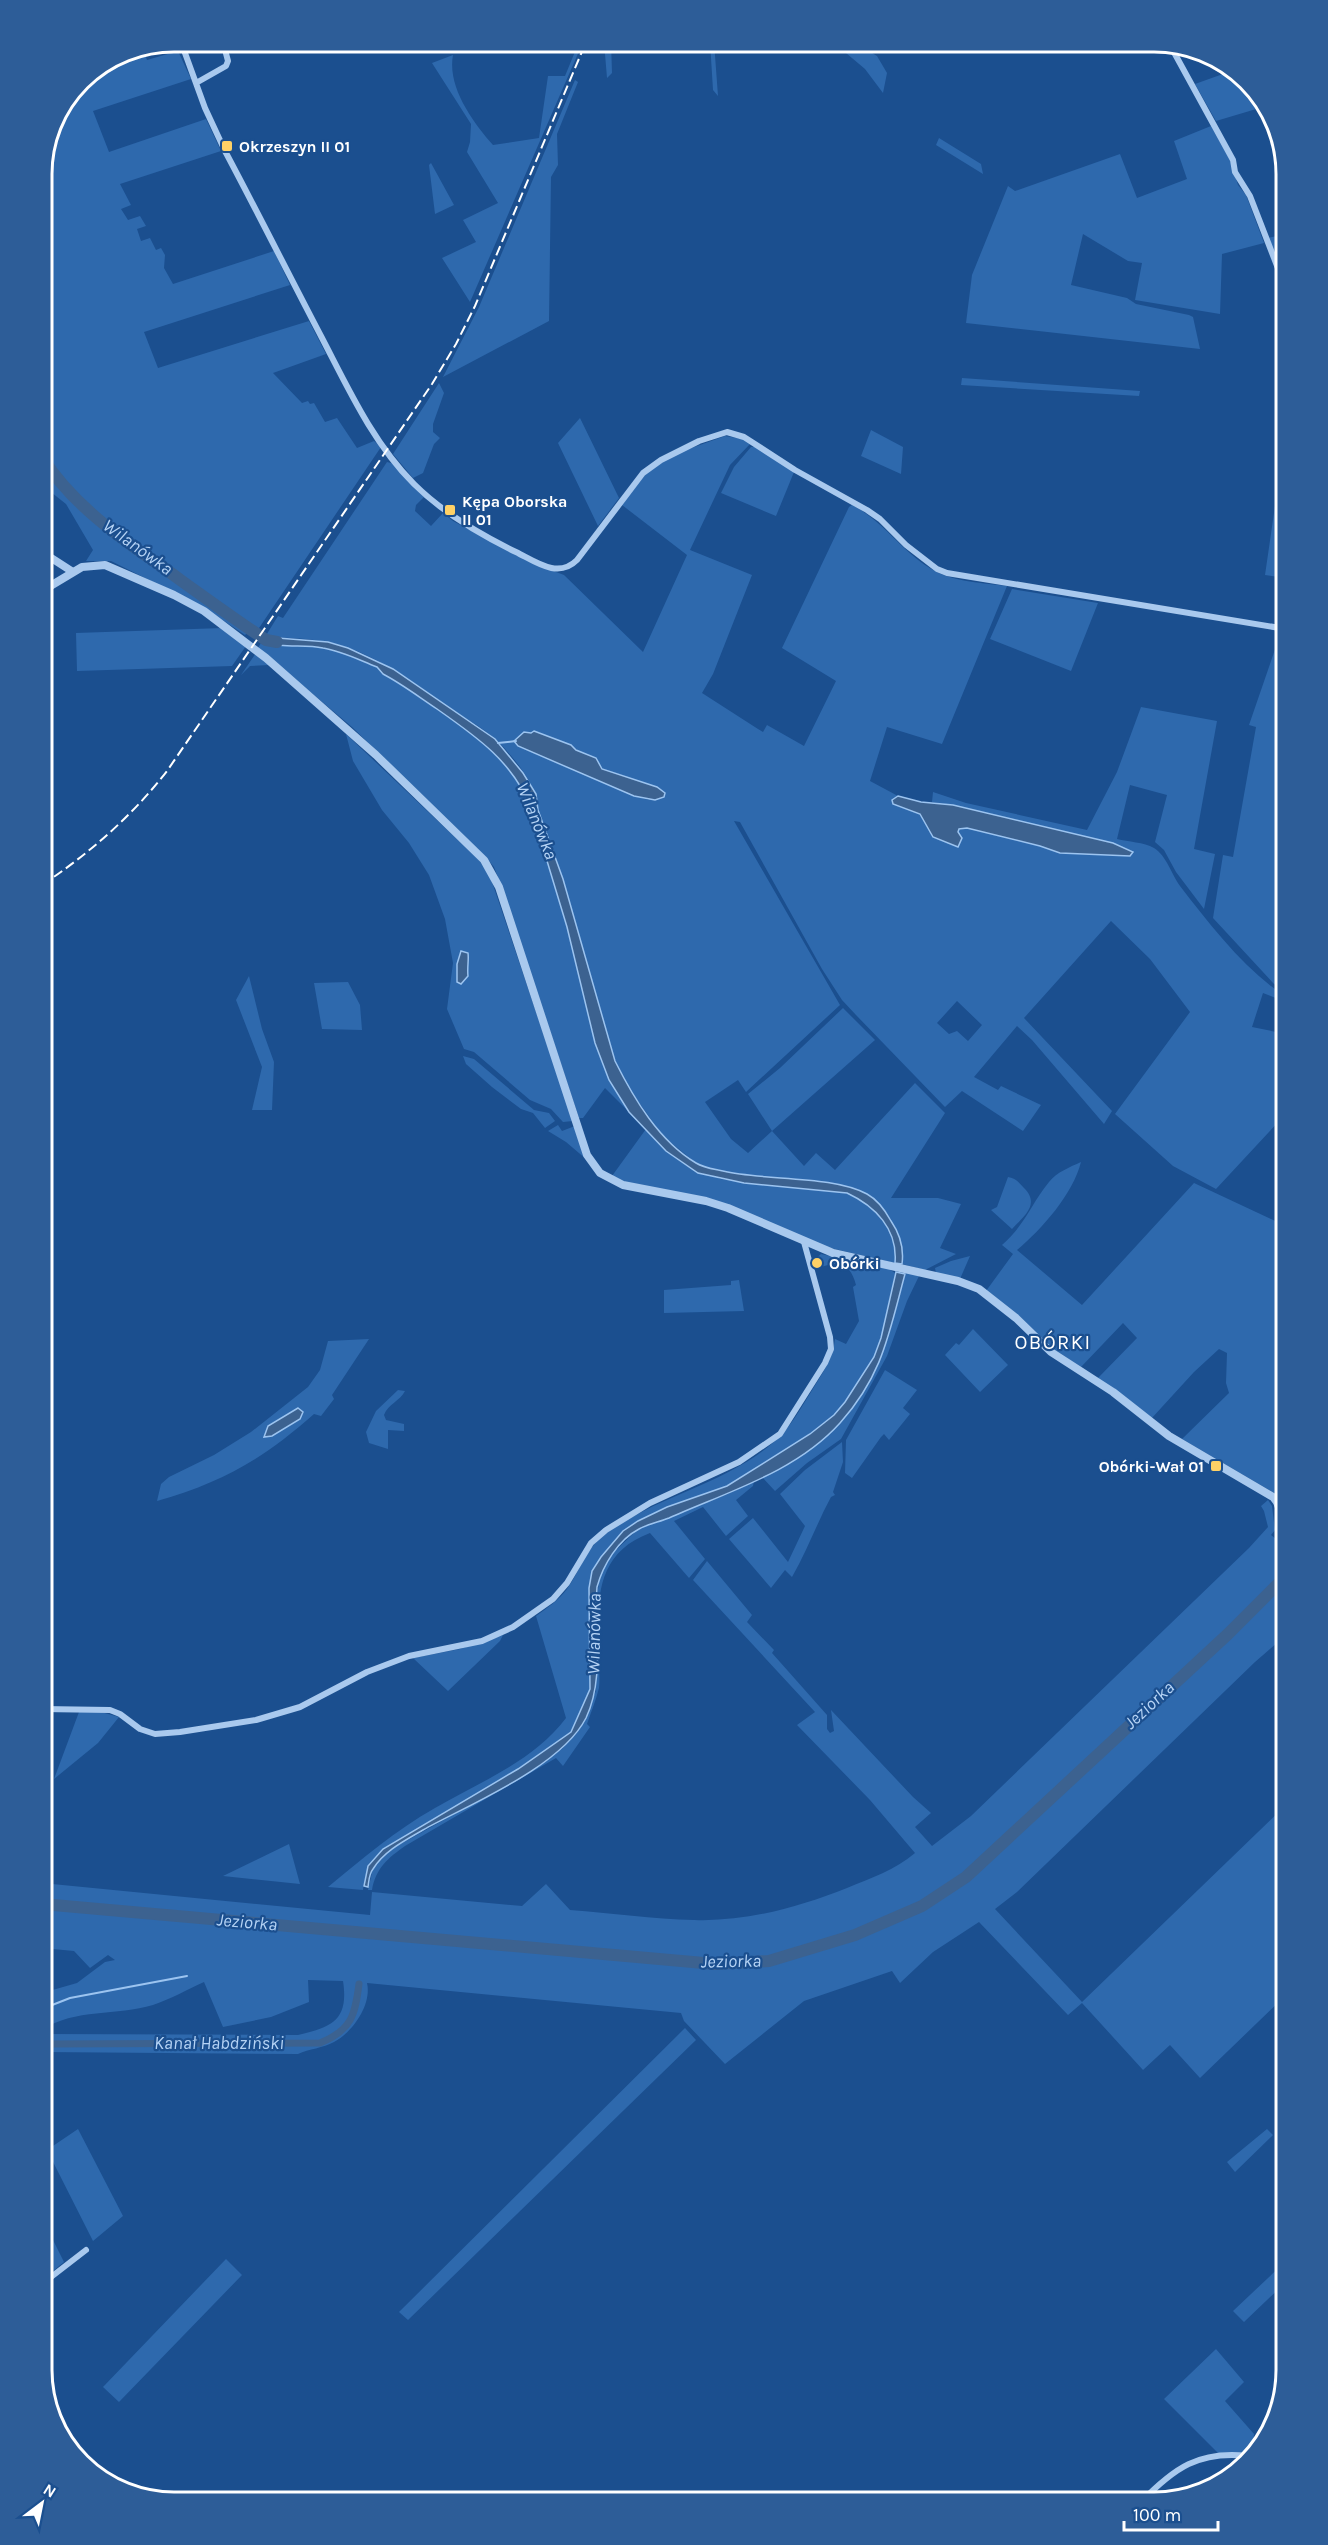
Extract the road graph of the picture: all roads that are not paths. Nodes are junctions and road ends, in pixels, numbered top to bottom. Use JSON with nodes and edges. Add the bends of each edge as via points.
{"nodes":[{"id":1,"x":185,"y":52,"type":"edge"},
{"id":2,"x":226,"y":52,"type":"edge"},
{"id":3,"x":1176,"y":55,"type":"edge"},
{"id":4,"x":196,"y":83,"type":"junction"},
{"id":5,"x":1276,"y":263,"type":"edge"},
{"id":6,"x":53,"y":559,"type":"edge"},
{"id":7,"x":73,"y":572,"type":"junction"},
{"id":8,"x":53,"y":584,"type":"edge"},
{"id":9,"x":1276,"y":627,"type":"edge"},
{"id":10,"x":804,"y":1242,"type":"junction"},
{"id":11,"x":1276,"y":1501,"type":"edge"},
{"id":12,"x":52,"y":1709,"type":"edge"},
{"id":13,"x":86,"y":2250,"type":"dead end"},
{"id":14,"x":52,"y":2276,"type":"edge"},
{"id":15,"x":1241,"y":2455,"type":"edge"},
{"id":16,"x":1152,"y":2492,"type":"edge"}],
"edges":[{"from":1,"to":4,"type":"street"},
{"from":2,"to":4,"type":"street","via":[[226,66]]},
{"from":3,"to":5,"type":"street","via":[[1233,160]]},
{"from":4,"to":9,"type":"street","via":[[302,300],[349,390],[387,451],[412,482],[448,513],[526,557],[556,570],[570,567],[643,473],[699,441],[727,432],[744,436],[867,510],[906,545],[947,573]]},
{"from":6,"to":7,"type":"street"},
{"from":7,"to":8,"type":"street"},
{"from":7,"to":10,"type":"street","via":[[89,565],[110,567],[204,611],[259,653],[376,755],[484,860],[499,887],[587,1155],[600,1173],[623,1185],[728,1208]]},
{"from":10,"to":11,"type":"street","via":[[833,1253],[979,1289],[1051,1352],[1113,1392],[1169,1436]]},
{"from":10,"to":12,"type":"street","via":[[831,1350],[787,1425],[770,1443],[740,1462],[650,1503],[606,1530],[591,1543],[560,1592],[522,1622],[482,1641],[393,1661],[300,1707],[256,1720],[163,1734],[140,1729],[110,1710]]},
{"from":13,"to":14,"type":"street"},
{"from":15,"to":16,"type":"street","via":[[1191,2462],[1174,2471]]}]}
